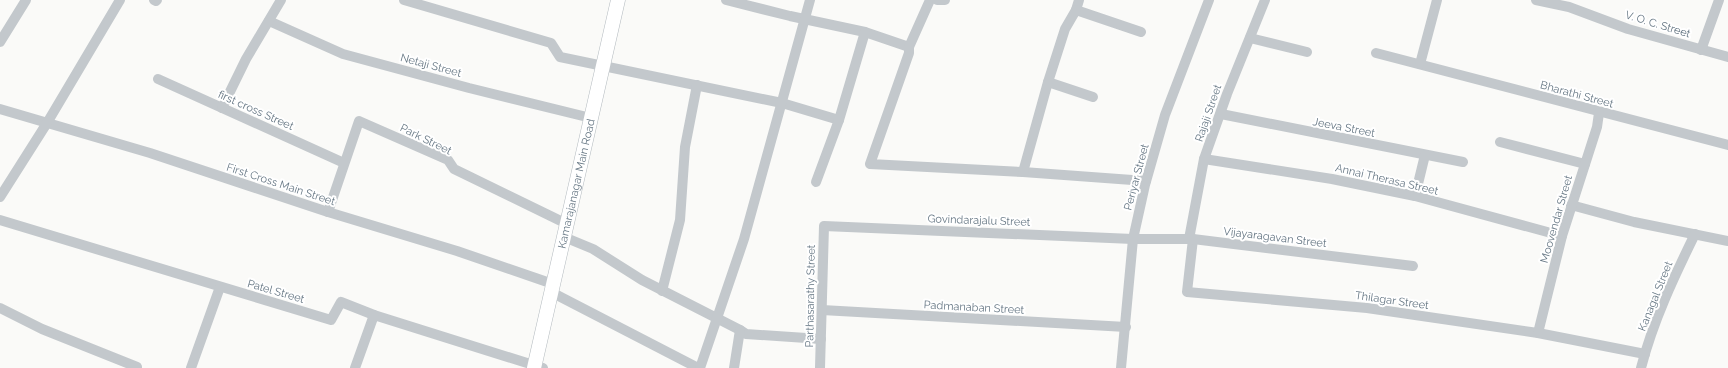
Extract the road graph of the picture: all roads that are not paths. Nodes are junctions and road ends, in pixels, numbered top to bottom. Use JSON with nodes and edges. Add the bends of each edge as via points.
{"nodes":[{"id":1,"x":26,"y":0,"type":"edge"},
{"id":2,"x":120,"y":0,"type":"edge"},
{"id":3,"x":154,"y":0,"type":"edge"},
{"id":4,"x":157,"y":0,"type":"edge"},
{"id":5,"x":281,"y":0,"type":"edge"},
{"id":6,"x":404,"y":0,"type":"edge"},
{"id":7,"x":618,"y":0,"type":"edge"},
{"id":8,"x":726,"y":0,"type":"edge"},
{"id":9,"x":810,"y":0,"type":"edge"},
{"id":10,"x":930,"y":0,"type":"edge"},
{"id":11,"x":937,"y":0,"type":"edge"},
{"id":12,"x":945,"y":0,"type":"edge"},
{"id":13,"x":1079,"y":0,"type":"edge"},
{"id":14,"x":1209,"y":0,"type":"edge"},
{"id":15,"x":1265,"y":0,"type":"edge"},
{"id":16,"x":1437,"y":0,"type":"edge"},
{"id":17,"x":1536,"y":0,"type":"edge"},
{"id":18,"x":1720,"y":0,"type":"edge"},
{"id":19,"x":1076,"y":10,"type":"junction"},
{"id":20,"x":806,"y":18,"type":"junction"},
{"id":21,"x":269,"y":21,"type":"junction"},
{"id":22,"x":865,"y":32,"type":"junction"},
{"id":23,"x":1140,"y":32,"type":"dead end"},
{"id":24,"x":1250,"y":38,"type":"junction"},
{"id":25,"x":0,"y":42,"type":"edge"},
{"id":26,"x":909,"y":47,"type":"junction"},
{"id":27,"x":1701,"y":50,"type":"junction"},
{"id":28,"x":1307,"y":52,"type":"dead end"},
{"id":29,"x":1376,"y":53,"type":"dead end"},
{"id":30,"x":1728,"y":57,"type":"edge"},
{"id":31,"x":1420,"y":64,"type":"junction"},
{"id":32,"x":603,"y":67,"type":"junction"},
{"id":33,"x":158,"y":79,"type":"dead end"},
{"id":34,"x":1048,"y":82,"type":"junction"},
{"id":35,"x":697,"y":85,"type":"junction"},
{"id":36,"x":1093,"y":97,"type":"dead end"},
{"id":37,"x":782,"y":103,"type":"junction"},
{"id":38,"x":222,"y":108,"type":"junction"},
{"id":39,"x":0,"y":109,"type":"edge"},
{"id":40,"x":1599,"y":113,"type":"junction"},
{"id":41,"x":1221,"y":114,"type":"junction"},
{"id":42,"x":591,"y":118,"type":"junction"},
{"id":43,"x":839,"y":120,"type":"junction"},
{"id":44,"x":47,"y":123,"type":"junction"},
{"id":45,"x":1500,"y":142,"type":"dead end"},
{"id":46,"x":1728,"y":145,"type":"edge"},
{"id":47,"x":1425,"y":155,"type":"junction"},
{"id":48,"x":1204,"y":159,"type":"junction"},
{"id":49,"x":1464,"y":162,"type":"dead end"},
{"id":50,"x":344,"y":163,"type":"junction"},
{"id":51,"x":1585,"y":164,"type":"junction"},
{"id":52,"x":1023,"y":172,"type":"junction"},
{"id":53,"x":1146,"y":181,"type":"junction"},
{"id":54,"x":816,"y":182,"type":"dead end"},
{"id":55,"x":1415,"y":196,"type":"junction"},
{"id":56,"x":0,"y":197,"type":"edge"},
{"id":57,"x":1571,"y":205,"type":"junction"},
{"id":58,"x":328,"y":212,"type":"junction"},
{"id":59,"x":0,"y":220,"type":"edge"},
{"id":60,"x":824,"y":226,"type":"joint"},
{"id":61,"x":565,"y":230,"type":"junction"},
{"id":62,"x":1695,"y":234,"type":"junction"},
{"id":63,"x":1562,"y":236,"type":"junction"},
{"id":64,"x":1133,"y":238,"type":"junction"},
{"id":65,"x":1191,"y":239,"type":"junction"},
{"id":66,"x":1728,"y":241,"type":"edge"},
{"id":67,"x":1413,"y":266,"type":"dead end"},
{"id":68,"x":220,"y":286,"type":"junction"},
{"id":69,"x":552,"y":288,"type":"junction"},
{"id":70,"x":662,"y":290,"type":"junction"},
{"id":71,"x":0,"y":308,"type":"edge"},
{"id":72,"x":822,"y":310,"type":"junction"},
{"id":73,"x":374,"y":315,"type":"junction"},
{"id":74,"x":716,"y":319,"type":"junction"},
{"id":75,"x":1126,"y":327,"type":"junction"},
{"id":76,"x":740,"y":330,"type":"junction"},
{"id":77,"x":1538,"y":333,"type":"junction"},
{"id":78,"x":821,"y":339,"type":"junction"},
{"id":79,"x":1645,"y":354,"type":"junction"},
{"id":80,"x":137,"y":367,"type":"dead end"},
{"id":81,"x":537,"y":367,"type":"edge"},
{"id":82,"x":191,"y":368,"type":"edge"},
{"id":83,"x":355,"y":368,"type":"edge"},
{"id":84,"x":699,"y":368,"type":"edge"},
{"id":85,"x":734,"y":368,"type":"edge"},
{"id":86,"x":820,"y":368,"type":"edge"},
{"id":87,"x":1121,"y":368,"type":"edge"},
{"id":88,"x":1642,"y":368,"type":"edge"}],
"edges":[{"from":1,"to":25,"type":"street"},
{"from":2,"to":44,"type":"street"},
{"from":3,"to":4,"type":"street"},
{"from":5,"to":21,"type":"street"},
{"from":6,"to":32,"type":"street","via":[[551,43],[560,57]]},
{"from":7,"to":32,"type":"main road","name":"Kamarajanagar Main Road"},
{"from":8,"to":20,"type":"street"},
{"from":9,"to":20,"type":"street"},
{"from":10,"to":26,"type":"street"},
{"from":11,"to":12,"type":"street"},
{"from":13,"to":19,"type":"street"},
{"from":14,"to":53,"type":"street","name":"Periyar Street","via":[[1165,115]]},
{"from":15,"to":24,"type":"street","name":"Rajaji Street"},
{"from":16,"to":31,"type":"street"},
{"from":17,"to":27,"type":"street","name":"V. O. C. Street","via":[[1569,7],[1628,29]]},
{"from":18,"to":27,"type":"street"},
{"from":19,"to":23,"type":"street"},
{"from":19,"to":34,"type":"street","via":[[1065,29]]},
{"from":20,"to":22,"type":"street"},
{"from":20,"to":37,"type":"street"},
{"from":21,"to":38,"type":"street","via":[[246,59]]},
{"from":21,"to":42,"type":"street","name":"Netaji Street","via":[[343,54]]},
{"from":22,"to":26,"type":"street"},
{"from":22,"to":43,"type":"street"},
{"from":24,"to":28,"type":"street"},
{"from":24,"to":41,"type":"street","name":"Rajaji Street"},
{"from":26,"to":52,"type":"street","via":[[870,164]]},
{"from":27,"to":30,"type":"street","name":"V. O. C. Street"},
{"from":29,"to":31,"type":"street","name":"Bharathi Street"},
{"from":31,"to":40,"type":"street","name":"Bharathi Street"},
{"from":32,"to":35,"type":"street"},
{"from":32,"to":42,"type":"main road","name":"Kamarajanagar Main Road"},
{"from":33,"to":38,"type":"street","name":"first cross Street"},
{"from":34,"to":36,"type":"street"},
{"from":34,"to":52,"type":"street"},
{"from":35,"to":37,"type":"street"},
{"from":35,"to":70,"type":"street","via":[[685,147],[680,220]]},
{"from":37,"to":43,"type":"street"},
{"from":37,"to":74,"type":"street","via":[[742,246]]},
{"from":38,"to":50,"type":"street","name":"first cross Street"},
{"from":39,"to":44,"type":"street","name":"First Cross Main Street"},
{"from":40,"to":46,"type":"street","name":"Bharathi Street"},
{"from":40,"to":51,"type":"street","name":"Moovendar Street"},
{"from":41,"to":47,"type":"street","name":"Jeeva Street"},
{"from":41,"to":48,"type":"street","name":"Rajaji Street"},
{"from":42,"to":61,"type":"main road","name":"Kamarajanagar Main Road"},
{"from":43,"to":54,"type":"street"},
{"from":44,"to":56,"type":"street"},
{"from":44,"to":58,"type":"street","name":"First Cross Main Street","via":[[150,153]]},
{"from":45,"to":51,"type":"street"},
{"from":47,"to":49,"type":"street","name":"Jeeva Street"},
{"from":47,"to":55,"type":"street"},
{"from":48,"to":55,"type":"street","name":"Annai Therasa Street","via":[[1332,179]]},
{"from":48,"to":65,"type":"street","name":"Rajaji Street"},
{"from":50,"to":58,"type":"street","name":"Park Street"},
{"from":50,"to":61,"type":"street","name":"Park Street","via":[[359,121],[448,160],[454,169]]},
{"from":51,"to":57,"type":"street","name":"Moovendar Street"},
{"from":52,"to":53,"type":"street"},
{"from":53,"to":64,"type":"street","name":"Periyar Street"},
{"from":55,"to":63,"type":"street","name":"Annai Therasa Street"},
{"from":57,"to":62,"type":"street","via":[[1634,222]]},
{"from":57,"to":63,"type":"street","name":"Moovendar Street"},
{"from":58,"to":69,"type":"street","name":"First Cross Main Street","via":[[457,251]]},
{"from":59,"to":68,"type":"street","name":"Patel Street"},
{"from":60,"to":64,"type":"street","name":"Govindarajalu Street"},
{"from":60,"to":72,"type":"street","name":"Parthasarathy Street"},
{"from":61,"to":69,"type":"main road","name":"Kamarajanagar Main Road"},
{"from":61,"to":70,"type":"street","via":[[593,250]]},
{"from":62,"to":66,"type":"street"},
{"from":62,"to":79,"type":"street","name":"Kanagal Street","via":[[1670,285]]},
{"from":63,"to":77,"type":"street","name":"Moovendar Street"},
{"from":64,"to":65,"type":"street","name":"Vijayaragavan Street"},
{"from":64,"to":75,"type":"street","name":"Periyar Street"},
{"from":65,"to":67,"type":"street","name":"Vijayaragavan Street"},
{"from":65,"to":77,"type":"street","name":"Thilagar Street","via":[[1187,292],[1367,308]]},
{"from":68,"to":73,"type":"street","name":"Patel Street","via":[[331,320],[341,302]]},
{"from":68,"to":82,"type":"street"},
{"from":69,"to":81,"type":"main road","name":"Kamarajanagar Main Road"},
{"from":69,"to":84,"type":"street","name":"First Cross Main Street"},
{"from":70,"to":74,"type":"street"},
{"from":71,"to":80,"type":"street","via":[[42,329]]},
{"from":72,"to":75,"type":"street","name":"Padmanaban Street"},
{"from":72,"to":78,"type":"street","name":"Parthasarathy Street"},
{"from":73,"to":81,"type":"street","name":"Patel Street"},
{"from":73,"to":83,"type":"street"},
{"from":74,"to":76,"type":"street"},
{"from":74,"to":84,"type":"street"},
{"from":75,"to":87,"type":"street","name":"Periyar Street"},
{"from":76,"to":78,"type":"street","via":[[746,334]]},
{"from":76,"to":85,"type":"street"},
{"from":77,"to":79,"type":"street","name":"Thilagar Street"},
{"from":78,"to":86,"type":"street","name":"Parthasarathy Street"},
{"from":79,"to":88,"type":"street","name":"Kanagal Street"}]}
